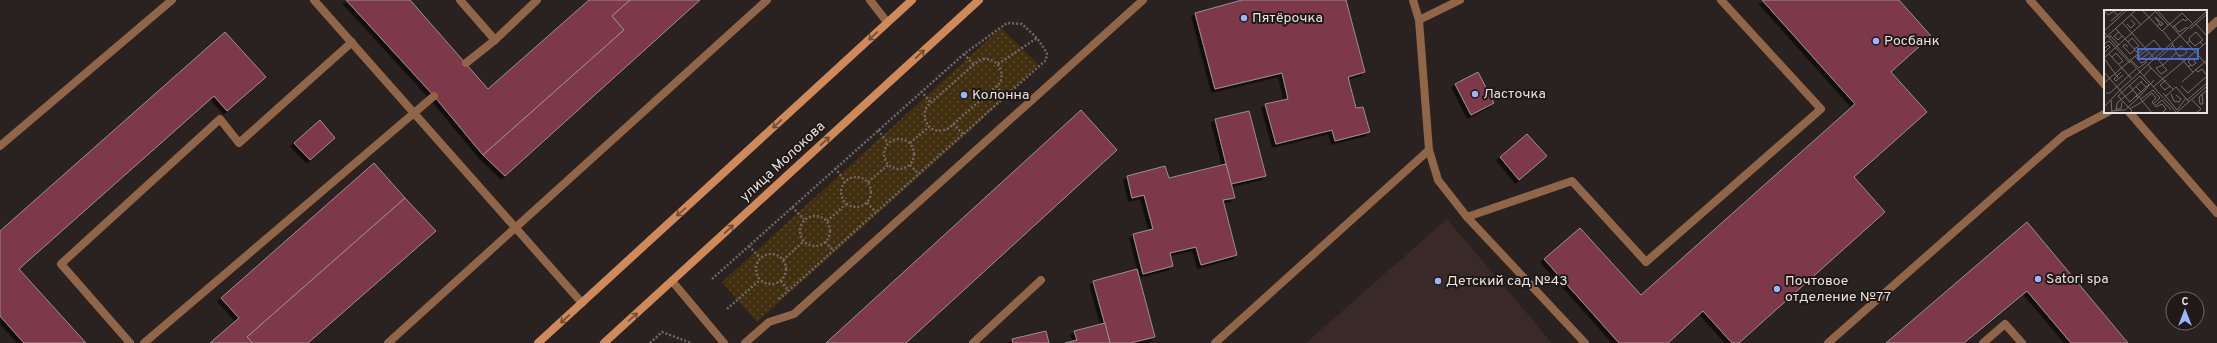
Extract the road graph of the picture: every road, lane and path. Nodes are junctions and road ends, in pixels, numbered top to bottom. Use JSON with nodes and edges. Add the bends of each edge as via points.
{"nodes":[{"id":1,"x":172,"y":0,"type":"edge"},
{"id":2,"x":314,"y":0,"type":"edge"},
{"id":3,"x":460,"y":0,"type":"edge"},
{"id":4,"x":537,"y":0,"type":"edge"},
{"id":5,"x":767,"y":0,"type":"edge"},
{"id":6,"x":870,"y":0,"type":"edge"},
{"id":7,"x":912,"y":0,"type":"edge"},
{"id":8,"x":979,"y":0,"type":"edge"},
{"id":9,"x":1143,"y":0,"type":"edge"},
{"id":10,"x":1413,"y":0,"type":"edge"},
{"id":11,"x":1460,"y":0,"type":"edge"},
{"id":12,"x":1721,"y":0,"type":"edge"},
{"id":13,"x":2030,"y":0,"type":"edge"},
{"id":14,"x":1419,"y":20,"type":"junction"},
{"id":15,"x":2217,"y":21,"type":"edge"},
{"id":16,"x":887,"y":22,"type":"junction"},
{"id":17,"x":2207,"y":30,"type":"edge"},
{"id":18,"x":1037,"y":38,"type":"junction"},
{"id":19,"x":495,"y":40,"type":"junction"},
{"id":20,"x":352,"y":42,"type":"junction"},
{"id":21,"x":964,"y":54,"type":"junction"},
{"id":22,"x":466,"y":63,"type":"dead end"},
{"id":23,"x":998,"y":64,"type":"junction"},
{"id":24,"x":974,"y":65,"type":"junction"},
{"id":25,"x":2104,"y":84,"type":"edge"},
{"id":26,"x":996,"y":86,"type":"junction"},
{"id":27,"x":921,"y":91,"type":"junction"},
{"id":28,"x":434,"y":96,"type":"dead end"},
{"id":29,"x":1005,"y":96,"type":"junction"},
{"id":30,"x":931,"y":103,"type":"junction"},
{"id":31,"x":414,"y":112,"type":"junction"},
{"id":32,"x":2106,"y":113,"type":"edge"},
{"id":33,"x":2130,"y":113,"type":"edge"},
{"id":34,"x":953,"y":124,"type":"junction"},
{"id":35,"x":929,"y":127,"type":"junction"},
{"id":36,"x":878,"y":130,"type":"junction"},
{"id":37,"x":963,"y":134,"type":"junction"},
{"id":38,"x":888,"y":142,"type":"junction"},
{"id":39,"x":910,"y":143,"type":"junction"},
{"id":40,"x":0,"y":146,"type":"edge"},
{"id":41,"x":1429,"y":150,"type":"junction"},
{"id":42,"x":888,"y":164,"type":"junction"},
{"id":43,"x":910,"y":164,"type":"junction"},
{"id":44,"x":834,"y":168,"type":"junction"},
{"id":45,"x":919,"y":174,"type":"junction"},
{"id":46,"x":845,"y":181,"type":"junction"},
{"id":47,"x":868,"y":182,"type":"junction"},
{"id":48,"x":867,"y":203,"type":"junction"},
{"id":49,"x":846,"y":204,"type":"junction"},
{"id":50,"x":792,"y":207,"type":"junction"},
{"id":51,"x":876,"y":212,"type":"junction"},
{"id":52,"x":2217,"y":213,"type":"edge"},
{"id":53,"x":1468,"y":217,"type":"junction"},
{"id":54,"x":804,"y":220,"type":"junction"},
{"id":55,"x":827,"y":221,"type":"junction"},
{"id":56,"x":515,"y":228,"type":"junction"},
{"id":57,"x":804,"y":242,"type":"junction"},
{"id":58,"x":825,"y":242,"type":"junction"},
{"id":59,"x":749,"y":246,"type":"junction"},
{"id":60,"x":833,"y":250,"type":"junction"},
{"id":61,"x":760,"y":258,"type":"junction"},
{"id":62,"x":783,"y":260,"type":"junction"},
{"id":63,"x":712,"y":279,"type":"dead end"},
{"id":64,"x":760,"y":280,"type":"junction"},
{"id":65,"x":1041,"y":280,"type":"dead end"},
{"id":66,"x":672,"y":281,"type":"junction"},
{"id":67,"x":781,"y":281,"type":"junction"},
{"id":68,"x":789,"y":290,"type":"junction"},
{"id":69,"x":582,"y":303,"type":"junction"},
{"id":70,"x":774,"y":304,"type":"dead end"},
{"id":71,"x":727,"y":309,"type":"dead end"},
{"id":72,"x":130,"y":343,"type":"edge"},
{"id":73,"x":144,"y":343,"type":"edge"},
{"id":74,"x":388,"y":343,"type":"edge"},
{"id":75,"x":538,"y":343,"type":"edge"},
{"id":76,"x":604,"y":343,"type":"edge"},
{"id":77,"x":650,"y":343,"type":"edge"},
{"id":78,"x":691,"y":343,"type":"edge"},
{"id":79,"x":724,"y":343,"type":"edge"},
{"id":80,"x":745,"y":343,"type":"edge"},
{"id":81,"x":973,"y":343,"type":"edge"},
{"id":82,"x":1215,"y":343,"type":"edge"},
{"id":83,"x":1585,"y":343,"type":"edge"},
{"id":84,"x":1828,"y":343,"type":"edge"},
{"id":85,"x":1983,"y":343,"type":"edge"},
{"id":86,"x":2022,"y":343,"type":"edge"}],
"edges":[{"from":1,"to":40,"type":"street"},
{"from":2,"to":20,"type":"street"},
{"from":3,"to":19,"type":"street"},
{"from":4,"to":19,"type":"street"},
{"from":5,"to":56,"type":"street"},
{"from":6,"to":16,"type":"street"},
{"from":7,"to":16,"type":"main road"},
{"from":66,"to":8,"type":"main road","name":"улица Молокова","one_way":true},
{"from":9,"to":80,"type":"street","via":[[794,314],[769,322]]},
{"from":10,"to":14,"type":"street"},
{"from":11,"to":14,"type":"street"},
{"from":12,"to":53,"type":"street","via":[[1821,109],[1646,262],[1572,181]]},
{"from":13,"to":25,"type":"street"},
{"from":14,"to":41,"type":"street"},
{"from":15,"to":17,"type":"street"},
{"from":16,"to":69,"type":"main road","one_way":true},
{"from":18,"to":21,"type":"path","via":[[1022,24],[1011,22]]},
{"from":18,"to":23,"type":"path"},
{"from":18,"to":29,"type":"path","via":[[1047,53],[1046,60]]},
{"from":19,"to":22,"type":"street"},
{"from":20,"to":31,"type":"street"},
{"from":20,"to":72,"type":"street","via":[[239,143],[220,119],[60,264]]},
{"from":21,"to":24,"type":"path"},
{"from":21,"to":27,"type":"path"},
{"from":23,"to":24,"type":"path","via":[[983,59]]},
{"from":23,"to":26,"type":"path","via":[[1002,74],[1000,83]]},
{"from":24,"to":30,"type":"path"},
{"from":26,"to":29,"type":"path"},
{"from":26,"to":34,"type":"path"},
{"from":27,"to":30,"type":"path"},
{"from":27,"to":36,"type":"path"},
{"from":28,"to":31,"type":"street"},
{"from":29,"to":37,"type":"path"},
{"from":30,"to":35,"type":"path","via":[[927,106],[924,116]]},
{"from":31,"to":56,"type":"street"},
{"from":31,"to":73,"type":"street"},
{"from":32,"to":84,"type":"street","via":[[2064,135]]},
{"from":33,"to":52,"type":"street"},
{"from":34,"to":35,"type":"path","via":[[940,131]]},
{"from":34,"to":37,"type":"path"},
{"from":35,"to":39,"type":"path"},
{"from":36,"to":38,"type":"path"},
{"from":36,"to":44,"type":"path"},
{"from":37,"to":45,"type":"path"},
{"from":38,"to":39,"type":"path","via":[[901,138]]},
{"from":38,"to":42,"type":"path","via":[[883,155]]},
{"from":39,"to":43,"type":"path","via":[[914,153]]},
{"from":41,"to":53,"type":"street","via":[[1438,180]]},
{"from":41,"to":82,"type":"street"},
{"from":42,"to":43,"type":"path","via":[[900,169]]},
{"from":42,"to":47,"type":"path"},
{"from":43,"to":45,"type":"path"},
{"from":44,"to":46,"type":"path"},
{"from":44,"to":50,"type":"path"},
{"from":45,"to":51,"type":"path"},
{"from":46,"to":47,"type":"path","via":[[858,177]]},
{"from":46,"to":49,"type":"path","via":[[841,193]]},
{"from":47,"to":48,"type":"path","via":[[872,191]]},
{"from":48,"to":49,"type":"path","via":[[857,208]]},
{"from":48,"to":51,"type":"path"},
{"from":49,"to":55,"type":"path"},
{"from":50,"to":54,"type":"path"},
{"from":50,"to":59,"type":"path"},
{"from":51,"to":60,"type":"path"},
{"from":53,"to":83,"type":"street"},
{"from":54,"to":55,"type":"path","via":[[816,215]]},
{"from":54,"to":57,"type":"path","via":[[799,232]]},
{"from":55,"to":58,"type":"path","via":[[830,230]]},
{"from":56,"to":69,"type":"street"},
{"from":56,"to":74,"type":"street"},
{"from":57,"to":58,"type":"path","via":[[815,246]]},
{"from":57,"to":62,"type":"path"},
{"from":58,"to":60,"type":"path"},
{"from":59,"to":61,"type":"path"},
{"from":59,"to":63,"type":"path"},
{"from":60,"to":68,"type":"path"},
{"from":61,"to":62,"type":"path","via":[[772,254]]},
{"from":61,"to":64,"type":"path","via":[[755,270]]},
{"from":62,"to":67,"type":"path","via":[[786,273]]},
{"from":64,"to":67,"type":"path","via":[[772,285]]},
{"from":64,"to":71,"type":"path"},
{"from":65,"to":81,"type":"street"},
{"from":76,"to":66,"type":"main road","name":"улица Молокова","one_way":true},
{"from":66,"to":79,"type":"street"},
{"from":67,"to":68,"type":"path"},
{"from":68,"to":70,"type":"path"},
{"from":69,"to":75,"type":"main road","one_way":true},
{"from":77,"to":78,"type":"path","via":[[662,332]]},
{"from":85,"to":86,"type":"street","via":[[2005,324]]}]}
